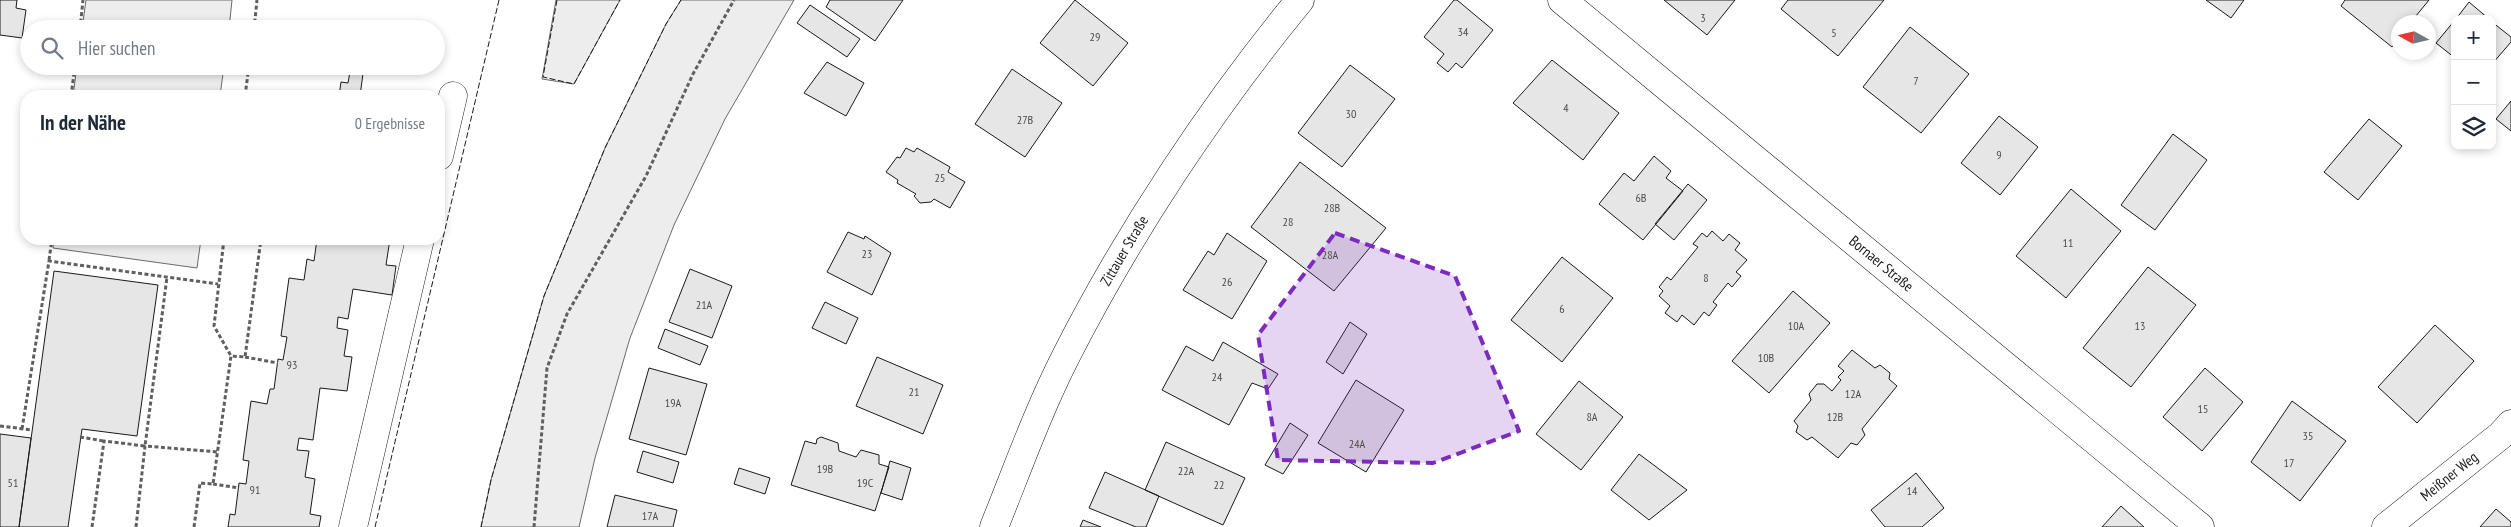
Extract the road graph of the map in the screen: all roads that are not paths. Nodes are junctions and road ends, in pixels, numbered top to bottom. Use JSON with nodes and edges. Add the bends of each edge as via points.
{"nodes":[{"id":1,"x":1300,"y":0,"type":"edge"},
{"id":2,"x":1562,"y":0,"type":"edge"},
{"id":3,"x":453,"y":96,"type":"dead end"},
{"id":4,"x":445,"y":130,"type":"edge"},
{"id":5,"x":419,"y":245,"type":"edge"},
{"id":6,"x":2511,"y":424,"type":"edge"},
{"id":7,"x":352,"y":527,"type":"edge"},
{"id":8,"x":994,"y":527,"type":"edge"},
{"id":9,"x":2200,"y":527,"type":"edge"},
{"id":10,"x":2386,"y":527,"type":"edge"}],
"edges":[{"from":1,"to":8,"type":"street","name":"Zittauer Straße","via":[[1264,44],[1184,157],[1116,266],[1066,357]]},
{"from":2,"to":9,"type":"street","name":"Bornaer Straße"},
{"from":3,"to":4,"type":"street"},
{"from":5,"to":7,"type":"street"},
{"from":6,"to":10,"type":"street","name":"Meißner Weg"}]}
